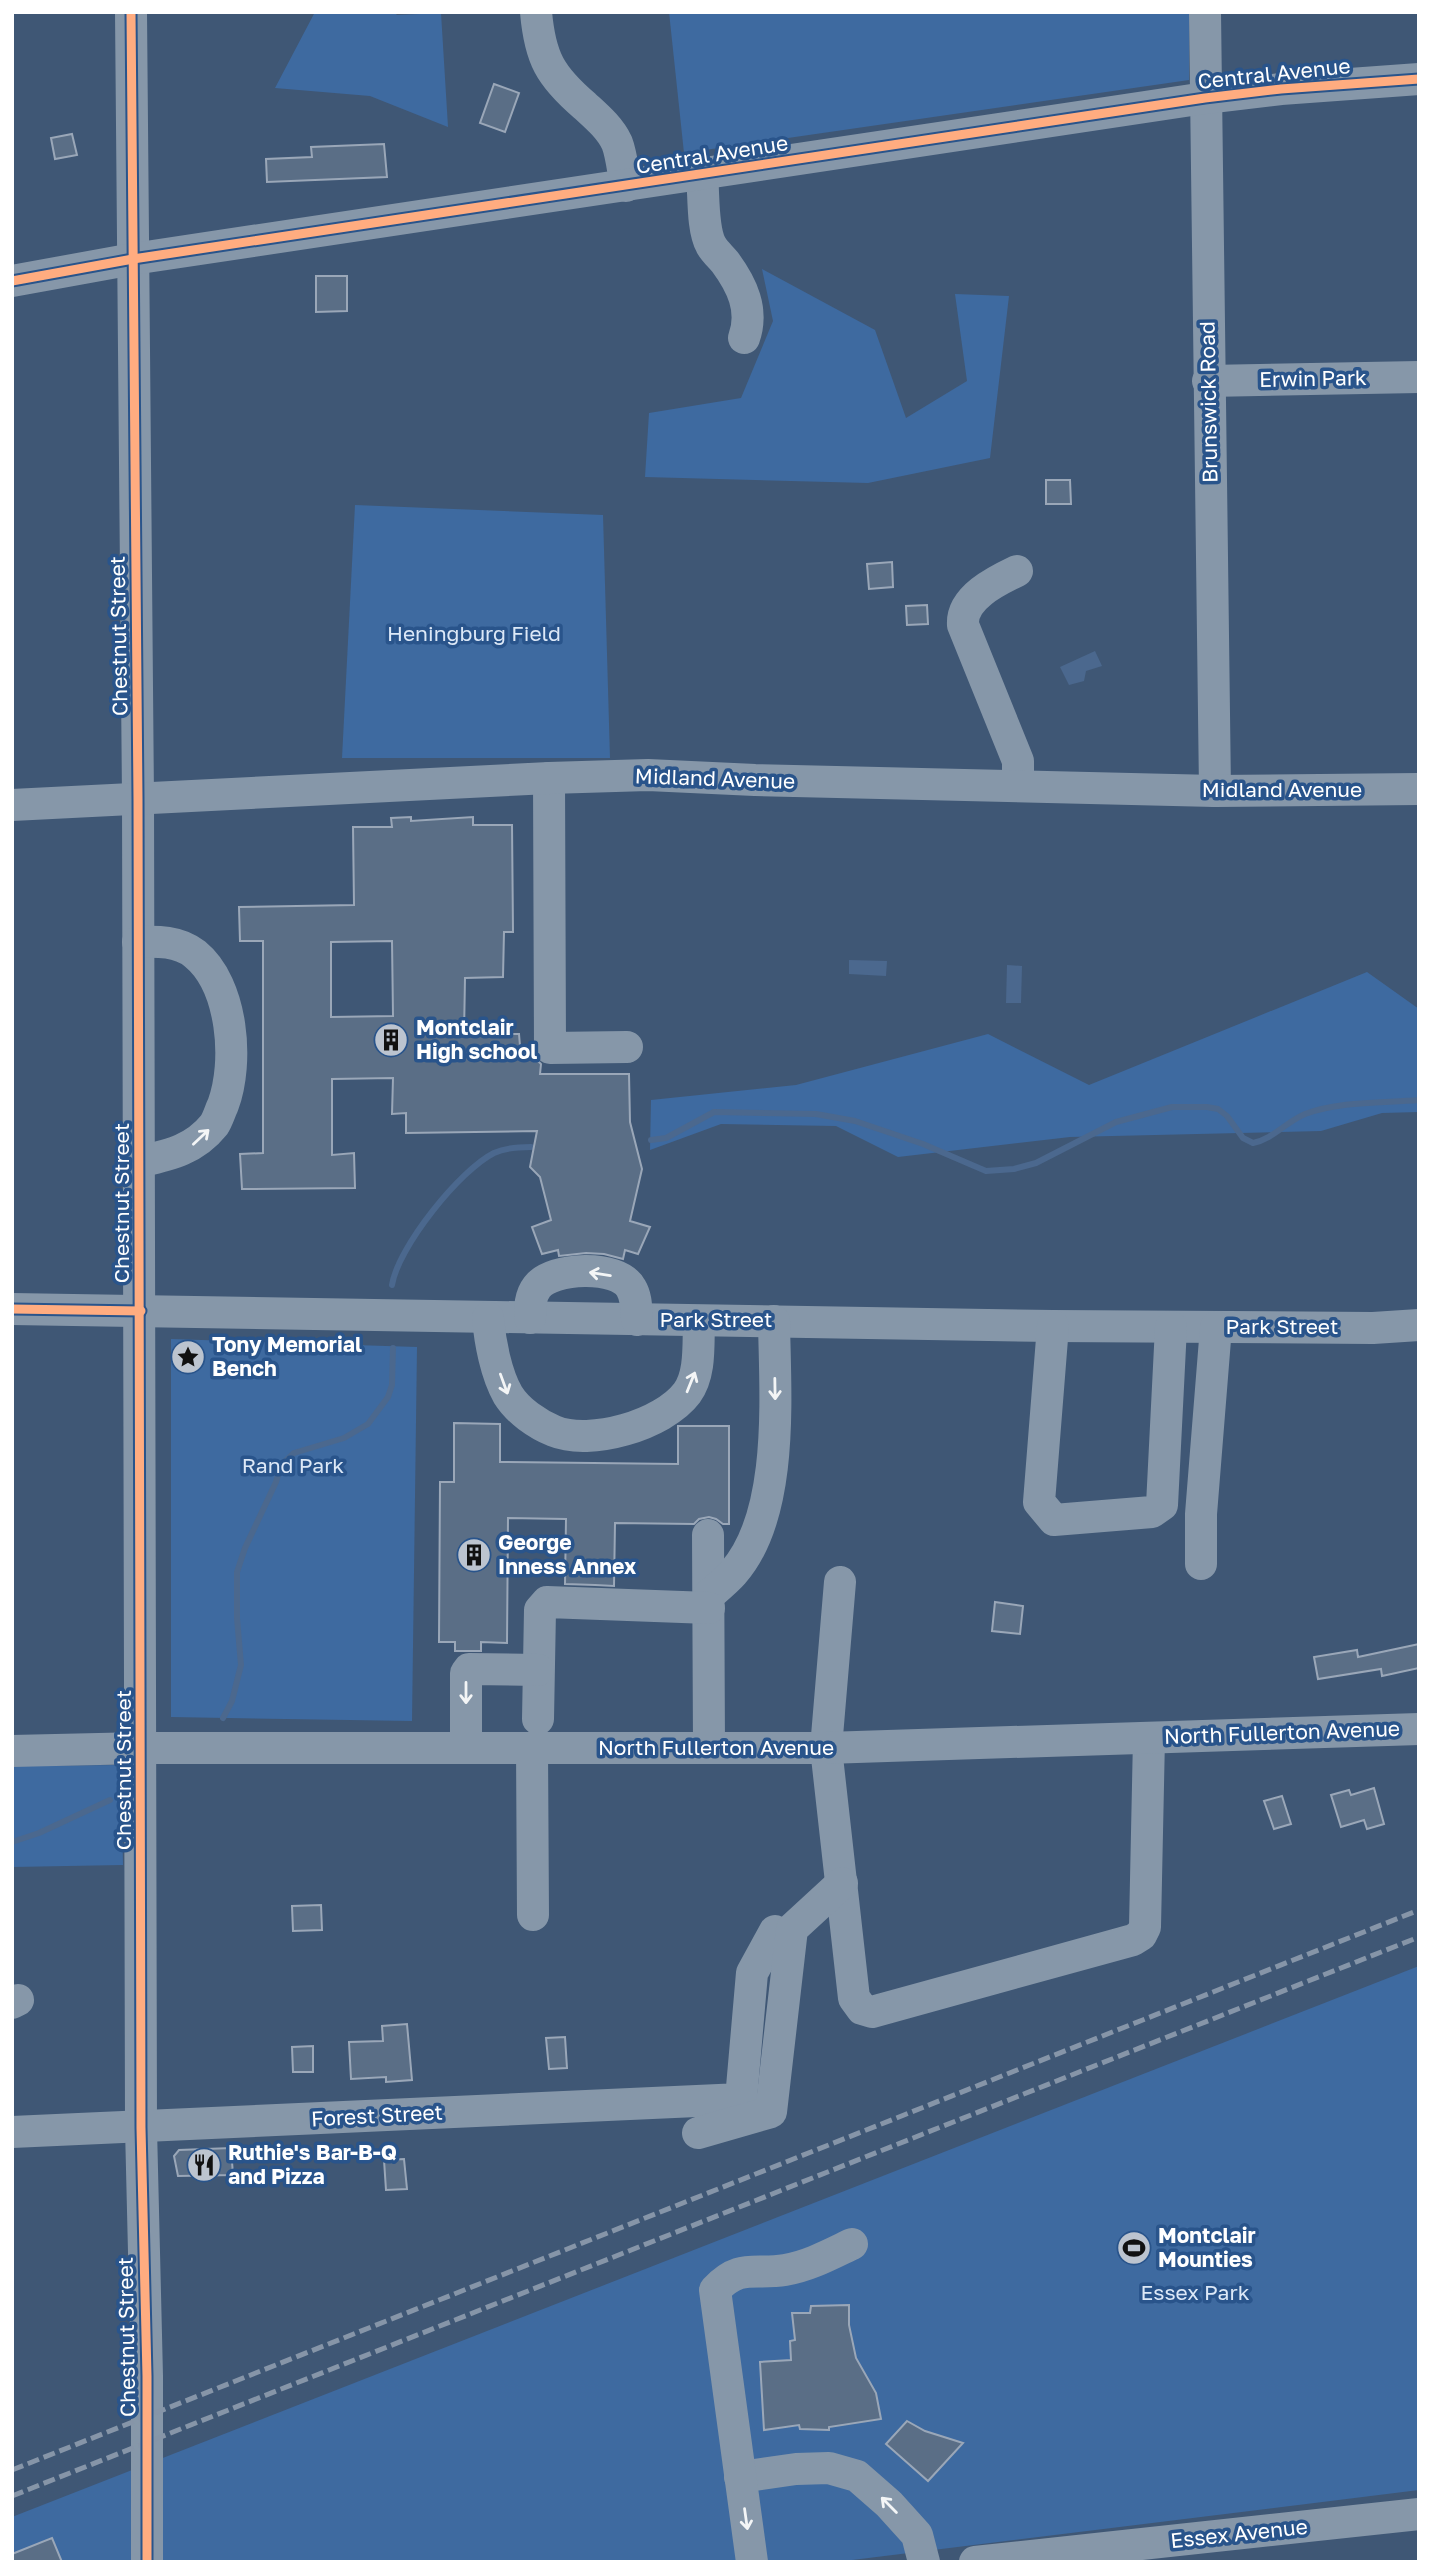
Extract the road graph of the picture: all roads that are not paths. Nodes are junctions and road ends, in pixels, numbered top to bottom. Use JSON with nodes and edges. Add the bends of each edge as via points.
{"nodes":[{"id":1,"x":131,"y":12,"type":"edge"},
{"id":2,"x":536,"y":12,"type":"edge"},
{"id":3,"x":1205,"y":12,"type":"edge"},
{"id":4,"x":1419,"y":79,"type":"edge"},
{"id":5,"x":1205,"y":98,"type":"junction"},
{"id":6,"x":702,"y":175,"type":"junction"},
{"id":7,"x":626,"y":186,"type":"junction"},
{"id":8,"x":133,"y":259,"type":"junction"},
{"id":9,"x":12,"y":281,"type":"edge"},
{"id":10,"x":744,"y":338,"type":"dead end"},
{"id":11,"x":1419,"y":377,"type":"edge"},
{"id":12,"x":1208,"y":381,"type":"junction"},
{"id":13,"x":1017,"y":571,"type":"dead end"},
{"id":14,"x":549,"y":778,"type":"junction"},
{"id":15,"x":1018,"y":786,"type":"junction"},
{"id":16,"x":1419,"y":789,"type":"edge"},
{"id":17,"x":1215,"y":791,"type":"junction"},
{"id":18,"x":138,"y":799,"type":"junction"},
{"id":19,"x":12,"y":806,"type":"edge"},
{"id":20,"x":138,"y":942,"type":"junction"},
{"id":21,"x":627,"y":1047,"type":"dead end"},
{"id":22,"x":139,"y":1161,"type":"junction"},
{"id":23,"x":12,"y":1309,"type":"edge"},
{"id":24,"x":141,"y":1311,"type":"junction"},
{"id":25,"x":488,"y":1318,"type":"junction"},
{"id":26,"x":530,"y":1318,"type":"junction"},
{"id":27,"x":637,"y":1320,"type":"junction"},
{"id":28,"x":699,"y":1321,"type":"junction"},
{"id":29,"x":774,"y":1321,"type":"junction"},
{"id":30,"x":1419,"y":1325,"type":"edge"},
{"id":31,"x":1053,"y":1326,"type":"junction"},
{"id":32,"x":1171,"y":1327,"type":"junction"},
{"id":33,"x":1216,"y":1327,"type":"junction"},
{"id":34,"x":708,"y":1535,"type":"dead end"},
{"id":35,"x":1200,"y":1563,"type":"dead end"},
{"id":36,"x":840,"y":1581,"type":"dead end"},
{"id":37,"x":709,"y":1601,"type":"junction"},
{"id":38,"x":538,"y":1670,"type":"junction"},
{"id":39,"x":1419,"y":1729,"type":"edge"},
{"id":40,"x":535,"y":1733,"type":"junction"},
{"id":41,"x":1149,"y":1738,"type":"junction"},
{"id":42,"x":709,"y":1747,"type":"junction"},
{"id":43,"x":142,"y":1748,"type":"junction"},
{"id":44,"x":466,"y":1748,"type":"junction"},
{"id":45,"x":827,"y":1748,"type":"junction"},
{"id":46,"x":12,"y":1751,"type":"edge"},
{"id":47,"x":842,"y":1883,"type":"junction"},
{"id":48,"x":533,"y":1915,"type":"dead end"},
{"id":49,"x":775,"y":1931,"type":"dead end"},
{"id":50,"x":141,"y":2128,"type":"junction"},
{"id":51,"x":12,"y":2132,"type":"edge"},
{"id":52,"x":698,"y":2133,"type":"dead end"},
{"id":53,"x":852,"y":2244,"type":"dead end"},
{"id":54,"x":740,"y":2477,"type":"junction"},
{"id":55,"x":1419,"y":2514,"type":"edge"},
{"id":56,"x":147,"y":2562,"type":"edge"},
{"id":57,"x":752,"y":2562,"type":"edge"},
{"id":58,"x":924,"y":2562,"type":"edge"},
{"id":59,"x":975,"y":2562,"type":"edge"}],
"edges":[{"from":1,"to":8,"type":"street","name":"Chestnut Street"},
{"from":2,"to":7,"type":"street","via":[[548,68],[602,121],[617,143]]},
{"from":3,"to":5,"type":"street","name":"Brunswick Road"},
{"from":4,"to":5,"type":"street","name":"Central Avenue"},
{"from":5,"to":6,"type":"street","name":"Central Avenue"},
{"from":5,"to":12,"type":"street","name":"Brunswick Road"},
{"from":6,"to":7,"type":"street","name":"Central Avenue"},
{"from":6,"to":10,"type":"street","via":[[711,246],[744,292],[749,324]]},
{"from":7,"to":8,"type":"street","name":"Central Avenue"},
{"from":8,"to":9,"type":"street","name":"Central Avenue"},
{"from":8,"to":18,"type":"street","name":"Chestnut Street"},
{"from":11,"to":12,"type":"street","name":"Erwin Park"},
{"from":12,"to":17,"type":"street","name":"Brunswick Road"},
{"from":13,"to":15,"type":"street","via":[[989,587],[962,615],[1018,761]]},
{"from":14,"to":15,"type":"street","name":"Midland Avenue","via":[[648,775]]},
{"from":14,"to":18,"type":"street","name":"Midland Avenue"},
{"from":14,"to":21,"type":"street","via":[[550,1048]]},
{"from":15,"to":17,"type":"street","name":"Midland Avenue"},
{"from":16,"to":17,"type":"street","name":"Midland Avenue"},
{"from":18,"to":19,"type":"street","name":"Midland Avenue"},
{"from":18,"to":20,"type":"street","name":"Chestnut Street"},
{"from":20,"to":22,"type":"street","name":"Chestnut Street"},
{"from":22,"to":20,"type":"street","one_way":true,"via":[[179,1153],[215,1123],[230,1086],[232,1063],[225,1006],[213,976],[196,954],[160,941]]},
{"from":22,"to":24,"type":"street","name":"Chestnut Street"},
{"from":23,"to":24,"type":"street","name":"Park Street"},
{"from":24,"to":25,"type":"street","name":"Park Street"},
{"from":24,"to":43,"type":"street","name":"Chestnut Street"},
{"from":25,"to":26,"type":"street","name":"Park Street"},
{"from":25,"to":28,"type":"street","one_way":true,"via":[[490,1345],[508,1394],[524,1414],[556,1432],[580,1435],[620,1432],[654,1419],[686,1394],[697,1365]]},
{"from":26,"to":27,"type":"street","name":"Park Street"},
{"from":27,"to":26,"type":"street","one_way":true,"via":[[636,1301],[625,1280],[594,1272],[547,1278],[536,1287]]},
{"from":27,"to":28,"type":"street","name":"Park Street"},
{"from":28,"to":29,"type":"street","name":"Park Street"},
{"from":29,"to":31,"type":"street","name":"Park Street"},
{"from":29,"to":37,"type":"street","one_way":true,"via":[[775,1430],[761,1524],[734,1572]]},
{"from":30,"to":33,"type":"street","name":"Park Street"},
{"from":31,"to":32,"type":"street","name":"Park Street"},
{"from":31,"to":32,"type":"street","via":[[1039,1502],[1054,1520],[1152,1512],[1162,1505]]},
{"from":32,"to":33,"type":"street","name":"Park Street"},
{"from":33,"to":35,"type":"street"},
{"from":34,"to":37,"type":"street"},
{"from":36,"to":45,"type":"street"},
{"from":37,"to":38,"type":"street","via":[[547,1602],[540,1610]]},
{"from":37,"to":42,"type":"street"},
{"from":38,"to":40,"type":"street"},
{"from":38,"to":44,"type":"street","one_way":true,"via":[[469,1670]]},
{"from":39,"to":41,"type":"street","name":"North Fullerton Avenue"},
{"from":40,"to":42,"type":"street","name":"North Fullerton Avenue"},
{"from":40,"to":44,"type":"street","name":"North Fullerton Avenue"},
{"from":40,"to":48,"type":"street"},
{"from":41,"to":45,"type":"street","name":"North Fullerton Avenue"},
{"from":41,"to":47,"type":"street","via":[[1144,1927],[1142,1935],[1133,1940],[872,2011],[862,2009],[854,1998]]},
{"from":42,"to":45,"type":"street","name":"North Fullerton Avenue"},
{"from":43,"to":44,"type":"street","name":"North Fullerton Avenue"},
{"from":43,"to":46,"type":"street","name":"North Fullerton Avenue"},
{"from":43,"to":50,"type":"street","name":"Chestnut Street"},
{"from":45,"to":47,"type":"street"},
{"from":47,"to":52,"type":"street","via":[[792,1929],[771,2112]]},
{"from":49,"to":50,"type":"street","name":"Forest Street","via":[[752,1973],[741,2099]]},
{"from":50,"to":51,"type":"street","name":"Forest Street"},
{"from":50,"to":56,"type":"street","name":"Chestnut Street"},
{"from":53,"to":54,"type":"street","via":[[785,2270],[754,2270],[727,2277],[715,2291]]},
{"from":54,"to":57,"type":"street","one_way":true},
{"from":58,"to":54,"type":"street","one_way":true,"via":[[917,2535],[857,2476],[830,2468]]},
{"from":55,"to":59,"type":"street","name":"Essex Avenue"}]}
